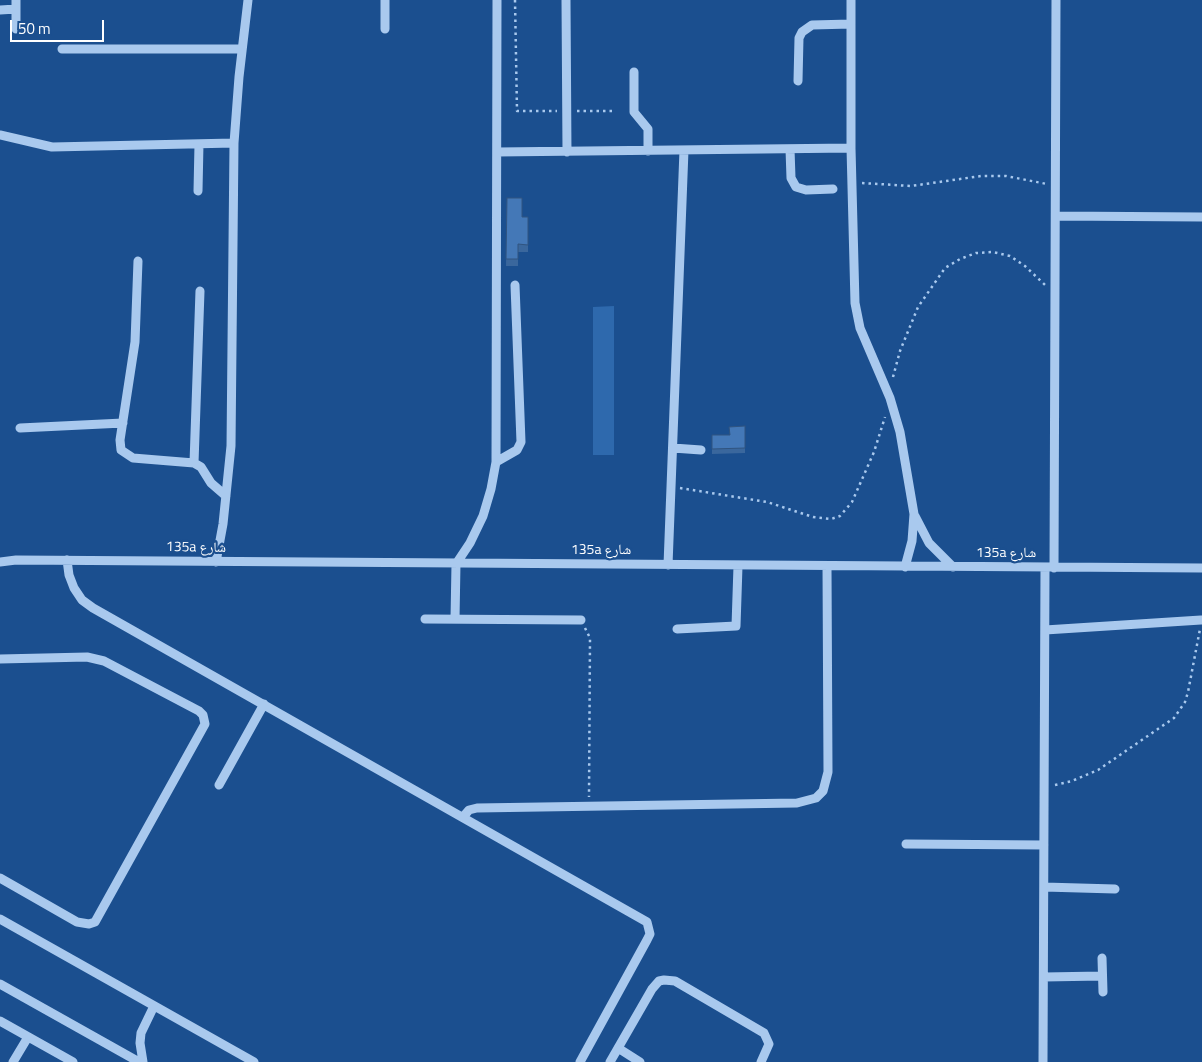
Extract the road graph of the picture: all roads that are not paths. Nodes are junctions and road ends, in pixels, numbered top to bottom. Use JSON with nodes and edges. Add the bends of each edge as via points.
{"nodes":[{"id":1,"x":248,"y":0,"type":"edge"},
{"id":2,"x":386,"y":0,"type":"edge"},
{"id":3,"x":497,"y":0,"type":"edge"},
{"id":4,"x":566,"y":0,"type":"edge"},
{"id":5,"x":851,"y":0,"type":"edge"},
{"id":6,"x":1056,"y":0,"type":"edge"},
{"id":7,"x":16,"y":5,"type":"edge"},
{"id":8,"x":0,"y":10,"type":"edge"},
{"id":9,"x":851,"y":24,"type":"junction"},
{"id":10,"x":16,"y":29,"type":"dead end"},
{"id":11,"x":385,"y":29,"type":"dead end"},
{"id":12,"x":62,"y":49,"type":"dead end"},
{"id":13,"x":242,"y":49,"type":"junction"},
{"id":14,"x":634,"y":72,"type":"dead end"},
{"id":15,"x":798,"y":81,"type":"dead end"},
{"id":16,"x":0,"y":135,"type":"edge"},
{"id":17,"x":234,"y":143,"type":"junction"},
{"id":18,"x":199,"y":144,"type":"junction"},
{"id":19,"x":850,"y":148,"type":"junction"},
{"id":20,"x":790,"y":149,"type":"junction"},
{"id":21,"x":684,"y":150,"type":"junction"},
{"id":22,"x":648,"y":151,"type":"junction"},
{"id":23,"x":497,"y":152,"type":"junction"},
{"id":24,"x":567,"y":152,"type":"junction"},
{"id":25,"x":833,"y":189,"type":"dead end"},
{"id":26,"x":198,"y":191,"type":"dead end"},
{"id":27,"x":1056,"y":216,"type":"junction"},
{"id":28,"x":1202,"y":217,"type":"edge"},
{"id":29,"x":138,"y":260,"type":"dead end"},
{"id":30,"x":515,"y":286,"type":"dead end"},
{"id":31,"x":200,"y":291,"type":"dead end"},
{"id":32,"x":123,"y":423,"type":"junction"},
{"id":33,"x":20,"y":428,"type":"dead end"},
{"id":34,"x":673,"y":448,"type":"junction"},
{"id":35,"x":701,"y":450,"type":"dead end"},
{"id":36,"x":496,"y":462,"type":"junction"},
{"id":37,"x":194,"y":463,"type":"junction"},
{"id":38,"x":226,"y":496,"type":"junction"},
{"id":39,"x":914,"y":514,"type":"junction"},
{"id":40,"x":68,"y":560,"type":"junction"},
{"id":41,"x":0,"y":562,"type":"edge"},
{"id":42,"x":216,"y":562,"type":"junction"},
{"id":43,"x":456,"y":564,"type":"junction"},
{"id":44,"x":668,"y":565,"type":"junction"},
{"id":45,"x":738,"y":566,"type":"junction"},
{"id":46,"x":828,"y":566,"type":"junction"},
{"id":47,"x":905,"y":567,"type":"junction"},
{"id":48,"x":953,"y":567,"type":"junction"},
{"id":49,"x":1049,"y":568,"type":"junction"},
{"id":50,"x":1202,"y":568,"type":"edge"},
{"id":51,"x":425,"y":619,"type":"dead end"},
{"id":52,"x":455,"y":619,"type":"junction"},
{"id":53,"x":581,"y":620,"type":"road end"},
{"id":54,"x":1202,"y":620,"type":"edge"},
{"id":55,"x":677,"y":629,"type":"dead end"},
{"id":56,"x":1045,"y":630,"type":"junction"},
{"id":57,"x":0,"y":659,"type":"edge"},
{"id":58,"x":264,"y":704,"type":"junction"},
{"id":59,"x":219,"y":786,"type":"dead end"},
{"id":60,"x":463,"y":817,"type":"junction"},
{"id":61,"x":906,"y":844,"type":"dead end"},
{"id":62,"x":1044,"y":845,"type":"junction"},
{"id":63,"x":0,"y":878,"type":"edge"},
{"id":64,"x":1044,"y":887,"type":"junction"},
{"id":65,"x":1115,"y":889,"type":"dead end"},
{"id":66,"x":0,"y":920,"type":"edge"},
{"id":67,"x":1102,"y":958,"type":"dead end"},
{"id":68,"x":1102,"y":976,"type":"junction"},
{"id":69,"x":1044,"y":977,"type":"junction"},
{"id":70,"x":0,"y":984,"type":"edge"},
{"id":71,"x":1102,"y":992,"type":"dead end"},
{"id":72,"x":154,"y":1006,"type":"junction"},
{"id":73,"x":0,"y":1021,"type":"edge"},
{"id":74,"x":28,"y":1037,"type":"junction"},
{"id":75,"x":618,"y":1048,"type":"junction"},
{"id":76,"x":13,"y":1062,"type":"edge"},
{"id":77,"x":72,"y":1062,"type":"edge"},
{"id":78,"x":138,"y":1062,"type":"edge"},
{"id":79,"x":143,"y":1062,"type":"edge"},
{"id":80,"x":254,"y":1062,"type":"edge"},
{"id":81,"x":580,"y":1062,"type":"edge"},
{"id":82,"x":610,"y":1062,"type":"edge"},
{"id":83,"x":640,"y":1062,"type":"edge"},
{"id":84,"x":761,"y":1062,"type":"edge"},
{"id":85,"x":1043,"y":1062,"type":"edge"}],
"edges":[{"from":1,"to":13,"type":"street"},
{"from":2,"to":11,"type":"street"},
{"from":3,"to":23,"type":"street"},
{"from":4,"to":24,"type":"street"},
{"from":5,"to":9,"type":"street"},
{"from":6,"to":27,"type":"street"},
{"from":7,"to":8,"type":"street"},
{"from":7,"to":10,"type":"street"},
{"from":9,"to":15,"type":"street","via":[[812,25],[802,32],[799,38]]},
{"from":9,"to":19,"type":"street"},
{"from":12,"to":13,"type":"street"},
{"from":13,"to":17,"type":"street"},
{"from":14,"to":22,"type":"street","via":[[634,112],[648,129]]},
{"from":16,"to":18,"type":"street","via":[[52,147]]},
{"from":17,"to":18,"type":"street"},
{"from":17,"to":38,"type":"street","via":[[233,407]]},
{"from":18,"to":26,"type":"street"},
{"from":19,"to":20,"type":"street"},
{"from":19,"to":39,"type":"street","via":[[855,303],[860,328],[890,398],[900,432]]},
{"from":20,"to":21,"type":"street"},
{"from":20,"to":25,"type":"street","via":[[796,188]]},
{"from":21,"to":22,"type":"street"},
{"from":21,"to":34,"type":"street"},
{"from":22,"to":24,"type":"street"},
{"from":23,"to":24,"type":"street"},
{"from":23,"to":36,"type":"street"},
{"from":27,"to":28,"type":"street"},
{"from":27,"to":49,"type":"street"},
{"from":29,"to":32,"type":"street","via":[[134,352]]},
{"from":30,"to":36,"type":"street","via":[[520,442],[517,450]]},
{"from":31,"to":37,"type":"street"},
{"from":32,"to":33,"type":"street"},
{"from":32,"to":37,"type":"street","via":[[120,445],[128,457]]},
{"from":34,"to":35,"type":"street"},
{"from":34,"to":44,"type":"street"},
{"from":36,"to":43,"type":"street","via":[[482,516]]},
{"from":37,"to":38,"type":"street"},
{"from":38,"to":42,"type":"street"},
{"from":39,"to":47,"type":"street","via":[[912,541]]},
{"from":39,"to":48,"type":"street","via":[[929,544]]},
{"from":40,"to":41,"type":"street","name":"135a شارع"},
{"from":40,"to":42,"type":"street","name":"135a شارع"},
{"from":40,"to":58,"type":"street","via":[[69,575],[82,600]]},
{"from":42,"to":43,"type":"street","name":"135a شارع"},
{"from":43,"to":44,"type":"street","name":"135a شارع"},
{"from":43,"to":52,"type":"street"},
{"from":44,"to":45,"type":"street","name":"135a شارع"},
{"from":45,"to":46,"type":"street","name":"135a شارع"},
{"from":45,"to":55,"type":"street","via":[[736,626]]},
{"from":46,"to":47,"type":"street","name":"135a شارع"},
{"from":46,"to":60,"type":"street","via":[[828,772],[823,791],[816,798],[806,802],[477,808],[469,810]]},
{"from":47,"to":48,"type":"street","name":"135a شارع"},
{"from":48,"to":49,"type":"street","name":"135a شارع"},
{"from":49,"to":50,"type":"street","name":"135a شارع"},
{"from":49,"to":56,"type":"street"},
{"from":51,"to":52,"type":"street"},
{"from":52,"to":53,"type":"street"},
{"from":54,"to":56,"type":"street"},
{"from":56,"to":62,"type":"street"},
{"from":57,"to":63,"type":"street","via":[[78,657],[104,660],[199,711],[205,724],[95,922],[77,922]]},
{"from":58,"to":59,"type":"street"},
{"from":58,"to":60,"type":"street"},
{"from":60,"to":81,"type":"street","via":[[647,922],[650,934]]},
{"from":61,"to":62,"type":"street"},
{"from":62,"to":64,"type":"street"},
{"from":64,"to":65,"type":"street"},
{"from":64,"to":69,"type":"street"},
{"from":66,"to":72,"type":"street"},
{"from":67,"to":68,"type":"street"},
{"from":68,"to":69,"type":"street"},
{"from":68,"to":71,"type":"street"},
{"from":69,"to":85,"type":"street"},
{"from":70,"to":78,"type":"street"},
{"from":72,"to":79,"type":"street","via":[[141,1032]]},
{"from":72,"to":80,"type":"street"},
{"from":73,"to":74,"type":"street"},
{"from":74,"to":76,"type":"street"},
{"from":74,"to":77,"type":"street"},
{"from":75,"to":82,"type":"street"},
{"from":75,"to":83,"type":"street"},
{"from":75,"to":84,"type":"street","via":[[655,985],[659,981],[670,980],[764,1033],[769,1044]]}]}
